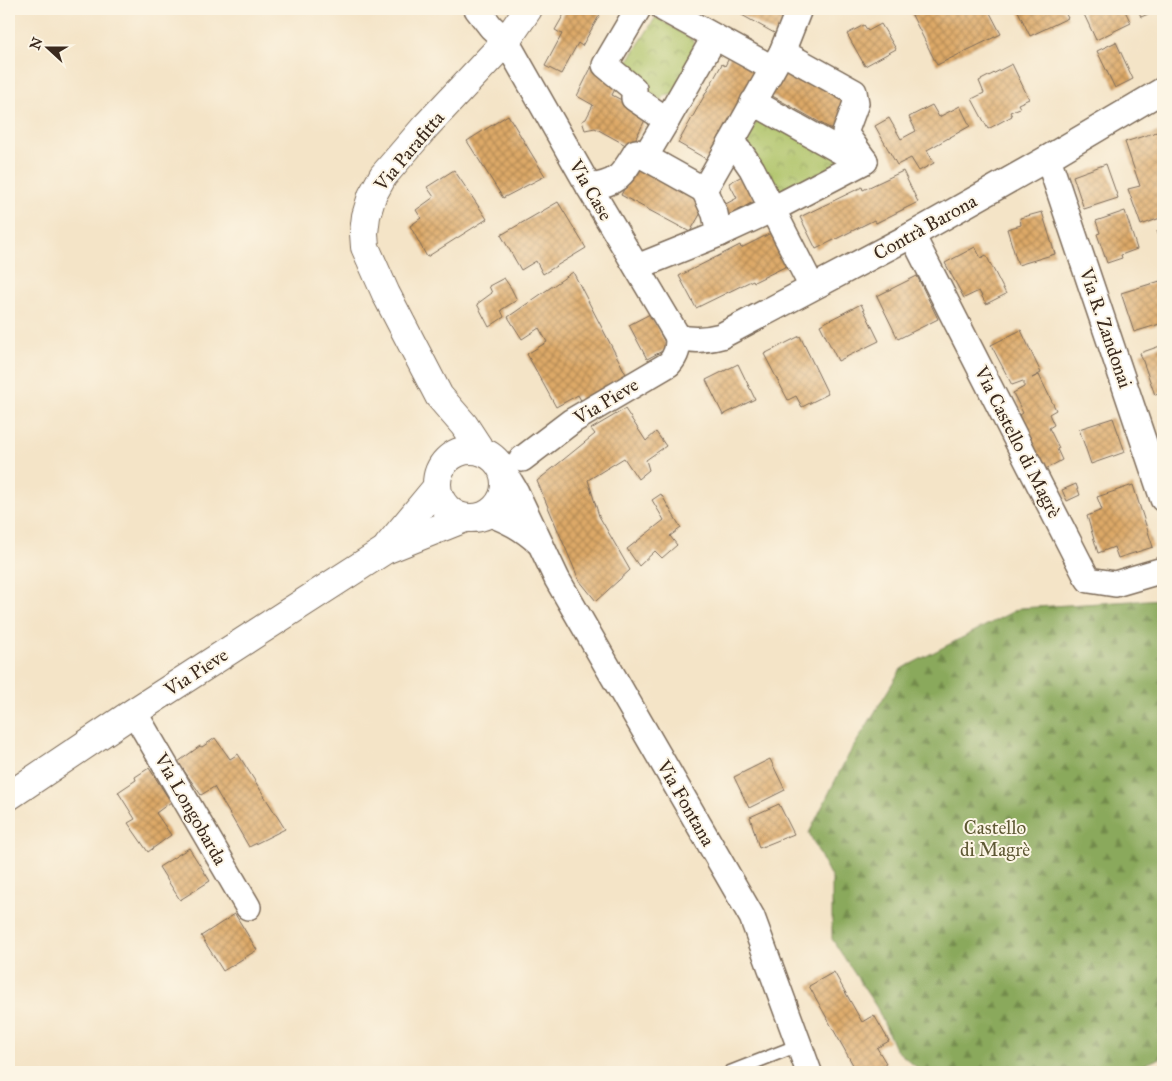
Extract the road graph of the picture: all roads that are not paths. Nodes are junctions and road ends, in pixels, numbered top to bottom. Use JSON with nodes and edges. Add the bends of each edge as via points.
{"nodes":[{"id":1,"x":477,"y":9,"type":"edge"},
{"id":2,"x":528,"y":9,"type":"edge"},
{"id":3,"x":638,"y":9,"type":"edge"},
{"id":4,"x":664,"y":9,"type":"edge"},
{"id":5,"x":799,"y":9,"type":"edge"},
{"id":6,"x":714,"y":38,"type":"junction"},
{"id":7,"x":506,"y":40,"type":"junction"},
{"id":8,"x":777,"y":60,"type":"junction"},
{"id":9,"x":1163,"y":90,"type":"edge"},
{"id":10,"x":753,"y":102,"type":"junction"},
{"id":11,"x":667,"y":120,"type":"junction"},
{"id":12,"x":731,"y":143,"type":"junction"},
{"id":13,"x":645,"y":157,"type":"junction"},
{"id":14,"x":1048,"y":158,"type":"junction"},
{"id":15,"x":865,"y":161,"type":"junction"},
{"id":16,"x":589,"y":187,"type":"junction"},
{"id":17,"x":704,"y":190,"type":"junction"},
{"id":18,"x":773,"y":209,"type":"junction"},
{"id":19,"x":719,"y":234,"type":"junction"},
{"id":20,"x":912,"y":235,"type":"junction"},
{"id":21,"x":637,"y":266,"type":"junction"},
{"id":22,"x":812,"y":287,"type":"junction"},
{"id":23,"x":678,"y":337,"type":"junction"},
{"id":24,"x":439,"y":396,"type":"junction"},
{"id":25,"x":481,"y":451,"type":"junction"},
{"id":26,"x":513,"y":465,"type":"junction"},
{"id":27,"x":441,"y":474,"type":"junction"},
{"id":28,"x":1163,"y":499,"type":"edge"},
{"id":29,"x":477,"y":516,"type":"junction"},
{"id":30,"x":540,"y":544,"type":"junction"},
{"id":31,"x":385,"y":550,"type":"junction"},
{"id":32,"x":1163,"y":570,"type":"edge"},
{"id":33,"x":134,"y":712,"type":"junction"},
{"id":34,"x":9,"y":796,"type":"edge"},
{"id":35,"x":248,"y":907,"type":"dead end"},
{"id":36,"x":799,"y":1045,"type":"junction"},
{"id":37,"x":730,"y":1072,"type":"edge"},
{"id":38,"x":809,"y":1072,"type":"edge"}],
"edges":[{"from":1,"to":7,"type":"street","name":"Via Case","via":[[491,28]]},
{"from":2,"to":7,"type":"street","name":"Via Parafitta"},
{"from":3,"to":11,"type":"street","via":[[605,65],[634,89],[634,98]]},
{"from":4,"to":6,"type":"street"},
{"from":5,"to":8,"type":"street"},
{"from":6,"to":8,"type":"street"},
{"from":6,"to":11,"type":"street"},
{"from":7,"to":16,"type":"street","name":"Via Case"},
{"from":7,"to":24,"type":"street","name":"Via Parafitta","via":[[383,176],[366,216],[365,248]]},
{"from":8,"to":10,"type":"street"},
{"from":8,"to":15,"type":"street","via":[[854,92],[856,103],[845,132]]},
{"from":9,"to":14,"type":"street","name":"Contrà Barona"},
{"from":10,"to":12,"type":"street"},
{"from":10,"to":15,"type":"street","via":[[846,154]]},
{"from":11,"to":13,"type":"street"},
{"from":12,"to":17,"type":"street"},
{"from":12,"to":18,"type":"street","via":[[752,169]]},
{"from":13,"to":16,"type":"street","via":[[636,152],[614,182]]},
{"from":13,"to":17,"type":"street"},
{"from":14,"to":20,"type":"street","name":"Contrà Barona"},
{"from":14,"to":28,"type":"street","name":"Via R. Zandonai"},
{"from":15,"to":18,"type":"street"},
{"from":16,"to":21,"type":"street","name":"Via Case"},
{"from":17,"to":19,"type":"street","via":[[715,214]]},
{"from":18,"to":19,"type":"street"},
{"from":18,"to":22,"type":"street"},
{"from":19,"to":21,"type":"street"},
{"from":20,"to":22,"type":"street","name":"Contrà Barona"},
{"from":20,"to":32,"type":"street","name":"Via Castello di Magrè","via":[[1089,580],[1115,584]]},
{"from":21,"to":23,"type":"street","name":"Via Case"},
{"from":22,"to":23,"type":"street","name":"Contrà Barona","via":[[721,336],[708,340]]},
{"from":23,"to":26,"type":"street","name":"Via Pieve","via":[[678,349],[669,364],[572,421]]},
{"from":24,"to":25,"type":"street","name":"Via Parafitta"},
{"from":24,"to":27,"type":"street","name":"Via Parafitta","via":[[445,433]]},
{"from":25,"to":26,"type":"street","via":[[498,463]]},
{"from":25,"to":27,"type":"street","via":[[462,451],[452,455]]},
{"from":26,"to":29,"type":"street","via":[[497,506]]},
{"from":26,"to":30,"type":"street","name":"Via Fontana","via":[[516,492]]},
{"from":27,"to":29,"type":"street","via":[[440,498],[446,507],[454,514]]},
{"from":27,"to":31,"type":"street","name":"Via Pieve"},
{"from":29,"to":30,"type":"street","name":"Via Fontana","via":[[511,522]]},
{"from":29,"to":31,"type":"street","name":"Via Pieve"},
{"from":30,"to":36,"type":"street","name":"Via Fontana","via":[[752,917]]},
{"from":31,"to":33,"type":"street","name":"Via Pieve"},
{"from":33,"to":34,"type":"street","name":"Via Pieve"},
{"from":33,"to":35,"type":"street","name":"Via Longobarda"},
{"from":36,"to":37,"type":"lane"},
{"from":36,"to":38,"type":"street","name":"Via Fontana"}]}
